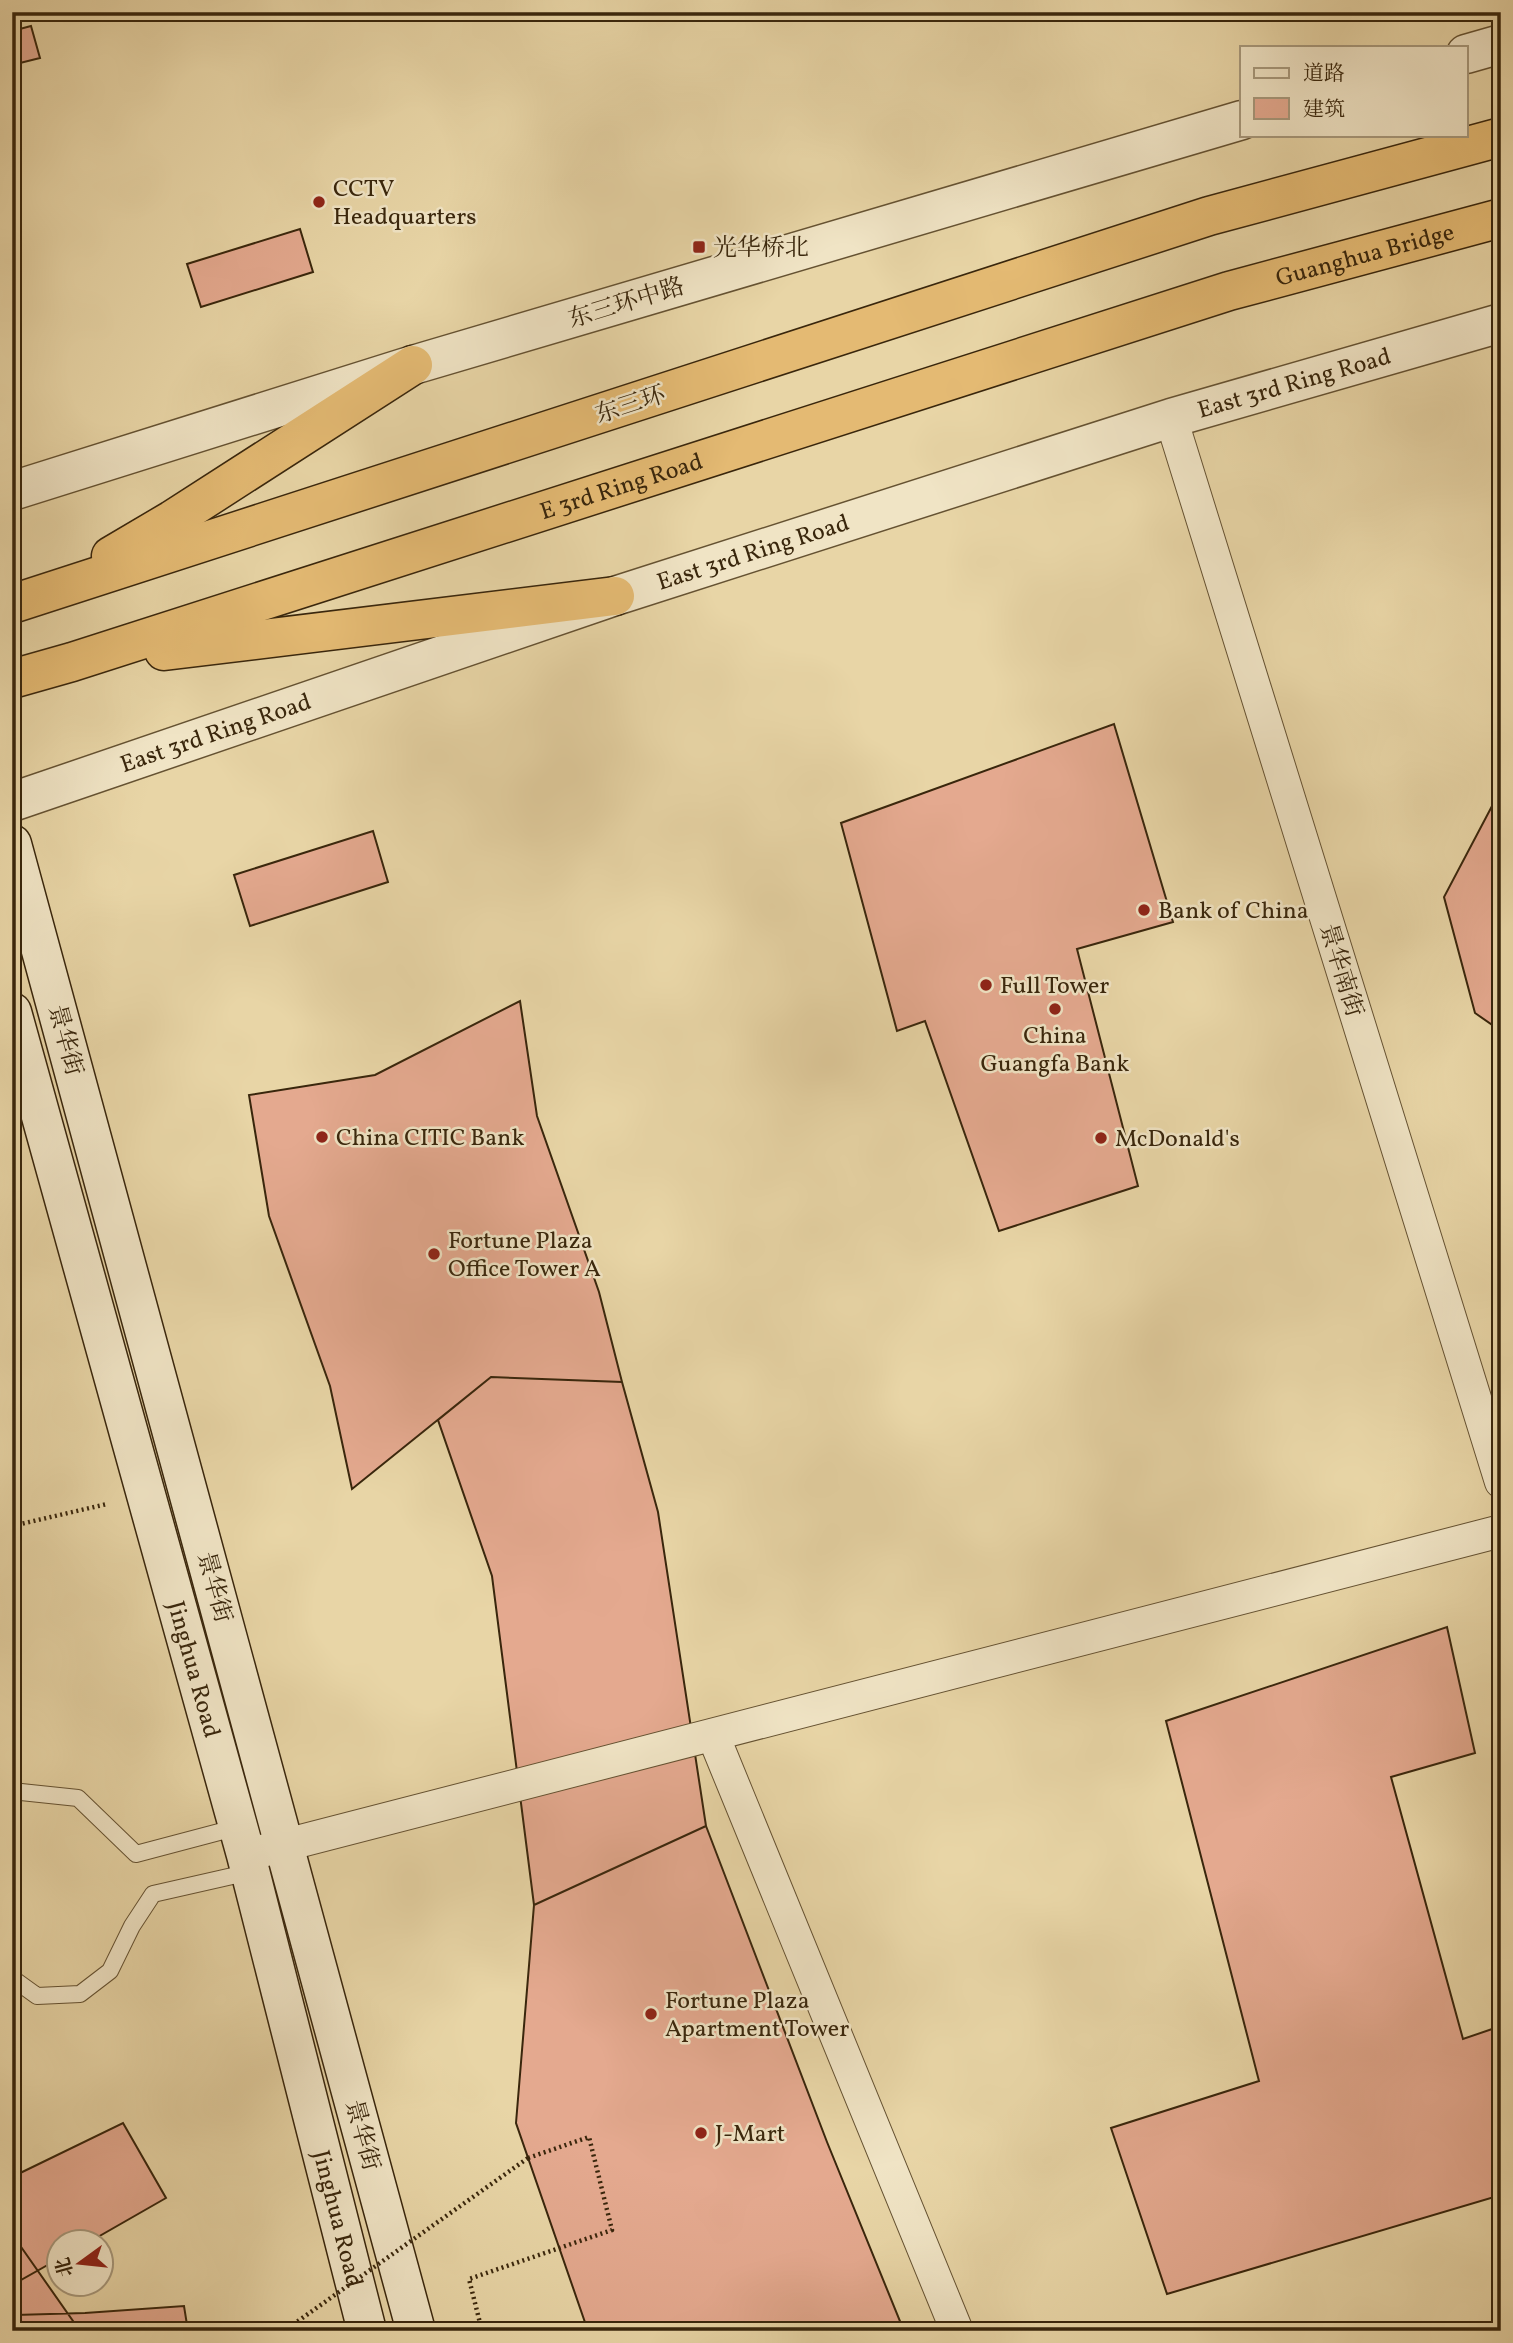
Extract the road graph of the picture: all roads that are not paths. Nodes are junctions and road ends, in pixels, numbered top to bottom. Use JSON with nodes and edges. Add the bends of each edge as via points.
{"nodes":[{"id":1,"x":1501,"y":44,"type":"edge"},
{"id":2,"x":1468,"y":53,"type":"edge"},
{"id":3,"x":1240,"y":121,"type":"edge"},
{"id":4,"x":1501,"y":137,"type":"edge"},
{"id":5,"x":1501,"y":218,"type":"edge"},
{"id":6,"x":1229,"y":291,"type":"joint"},
{"id":7,"x":1501,"y":323,"type":"edge"},
{"id":8,"x":413,"y":365,"type":"junction"},
{"id":9,"x":1171,"y":418,"type":"junction"},
{"id":10,"x":12,"y":491,"type":"edge"},
{"id":11,"x":52,"y":592,"type":"junction"},
{"id":12,"x":615,"y":596,"type":"junction"},
{"id":13,"x":12,"y":604,"type":"edge"},
{"id":14,"x":72,"y":662,"type":"junction"},
{"id":15,"x":12,"y":679,"type":"edge"},
{"id":16,"x":12,"y":802,"type":"edge"},
{"id":17,"x":12,"y":844,"type":"edge"},
{"id":18,"x":12,"y":1012,"type":"edge"},
{"id":19,"x":1501,"y":1482,"type":"edge"},
{"id":20,"x":1501,"y":1531,"type":"edge"},
{"id":21,"x":1501,"y":1548,"type":"edge"},
{"id":22,"x":710,"y":1744,"type":"junction"},
{"id":23,"x":12,"y":1796,"type":"edge"},
{"id":24,"x":245,"y":1851,"type":"junction"},
{"id":25,"x":287,"y":1853,"type":"junction"},
{"id":26,"x":12,"y":1978,"type":"edge"},
{"id":27,"x":367,"y":2331,"type":"edge"},
{"id":28,"x":416,"y":2331,"type":"edge"},
{"id":29,"x":937,"y":2331,"type":"edge"},
{"id":30,"x":957,"y":2331,"type":"edge"}],
"edges":[{"from":1,"to":2,"type":"street"},
{"from":3,"to":8,"type":"street","name":"东三环中路"},
{"from":4,"to":11,"type":"highway","name":"东三环","via":[[1209,216]]},
{"from":5,"to":6,"type":"highway","name":"Guanghua Bridge"},
{"from":6,"to":14,"type":"highway","name":"E 3rd Ring Road"},
{"from":7,"to":9,"type":"street","name":"East 3rd Ring Road"},
{"from":8,"to":10,"type":"street","name":"东三环中路"},
{"from":8,"to":11,"type":"highway"},
{"from":9,"to":12,"type":"street","name":"East 3rd Ring Road"},
{"from":9,"to":19,"type":"street","name":"景华南街"},
{"from":11,"to":13,"type":"highway"},
{"from":12,"to":14,"type":"highway"},
{"from":12,"to":16,"type":"street","name":"East 3rd Ring Road"},
{"from":14,"to":15,"type":"highway","name":"E 3rd Ring Road"},
{"from":17,"to":25,"type":"street","name":"景华街"},
{"from":18,"to":24,"type":"street","name":"Jinghua Road"},
{"from":20,"to":22,"type":"street"},
{"from":21,"to":22,"type":"street"},
{"from":22,"to":25,"type":"street"},
{"from":22,"to":29,"type":"street"},
{"from":22,"to":30,"type":"street"},
{"from":23,"to":24,"type":"lane","via":[[21,1791],[78,1797],[136,1854]]},
{"from":24,"to":25,"type":"street"},
{"from":24,"to":26,"type":"lane","via":[[153,1894],[110,1971],[80,1994],[37,1996]]},
{"from":24,"to":27,"type":"street","name":"Jinghua Road"},
{"from":25,"to":28,"type":"street","name":"景华街"}]}
